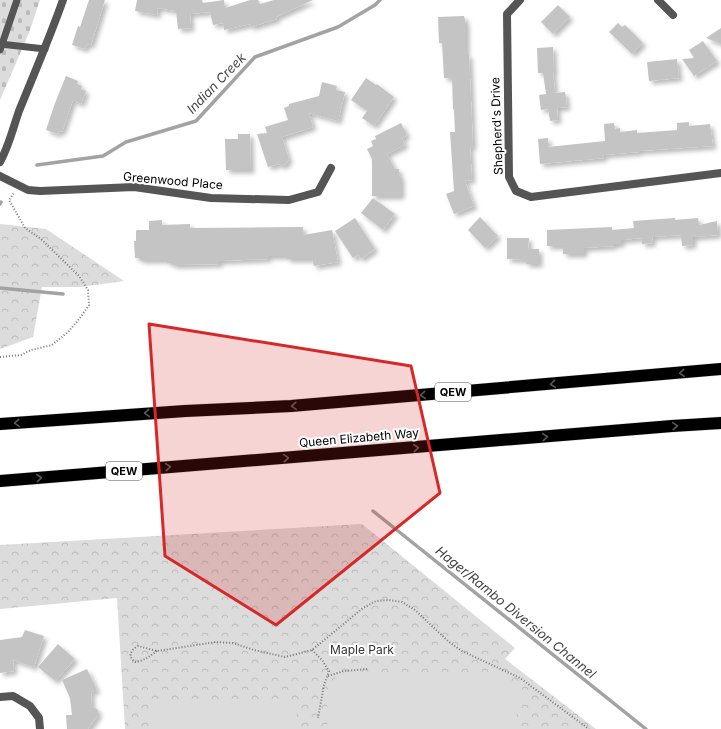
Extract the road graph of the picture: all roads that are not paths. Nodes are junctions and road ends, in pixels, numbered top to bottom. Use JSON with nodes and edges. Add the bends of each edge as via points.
{"nodes":[{"id":1,"x":17,"y":0,"type":"edge"},
{"id":2,"x":63,"y":0,"type":"edge"},
{"id":3,"x":520,"y":0,"type":"edge"},
{"id":4,"x":658,"y":0,"type":"edge"},
{"id":5,"x":673,"y":15,"type":"dead end"},
{"id":6,"x":1,"y":46,"type":"edge"},
{"id":7,"x":45,"y":50,"type":"junction"},
{"id":8,"x":0,"y":162,"type":"edge"},
{"id":9,"x":331,"y":168,"type":"dead end"},
{"id":10,"x":721,"y":173,"type":"edge"},
{"id":11,"x":0,"y":176,"type":"edge"},
{"id":12,"x":721,"y":369,"type":"edge"},
{"id":13,"x":721,"y":423,"type":"edge"},
{"id":14,"x":0,"y":424,"type":"edge"},
{"id":15,"x":0,"y":481,"type":"edge"},
{"id":16,"x":0,"y":697,"type":"edge"},
{"id":17,"x":40,"y":729,"type":"edge"}],
"edges":[{"from":1,"to":6,"type":"lane"},
{"from":2,"to":7,"type":"street"},
{"from":3,"to":10,"type":"street","name":"Shepherd's Drive","via":[[507,14],[510,177],[516,191],[531,197]]},
{"from":4,"to":5,"type":"street"},
{"from":6,"to":7,"type":"lane"},
{"from":7,"to":8,"type":"street","via":[[7,150]]},
{"from":9,"to":11,"type":"street","name":"Greenwood Place","via":[[318,192],[290,200],[211,198],[134,187],[28,190]]},
{"from":12,"to":14,"type":"highway","number":"QEW","one_way":true,"via":[[291,406]]},
{"from":15,"to":13,"type":"highway","name":"Queen Elizabeth Way","number":"QEW","one_way":true},
{"from":16,"to":17,"type":"street","via":[[13,696],[30,706],[38,718]]}]}
